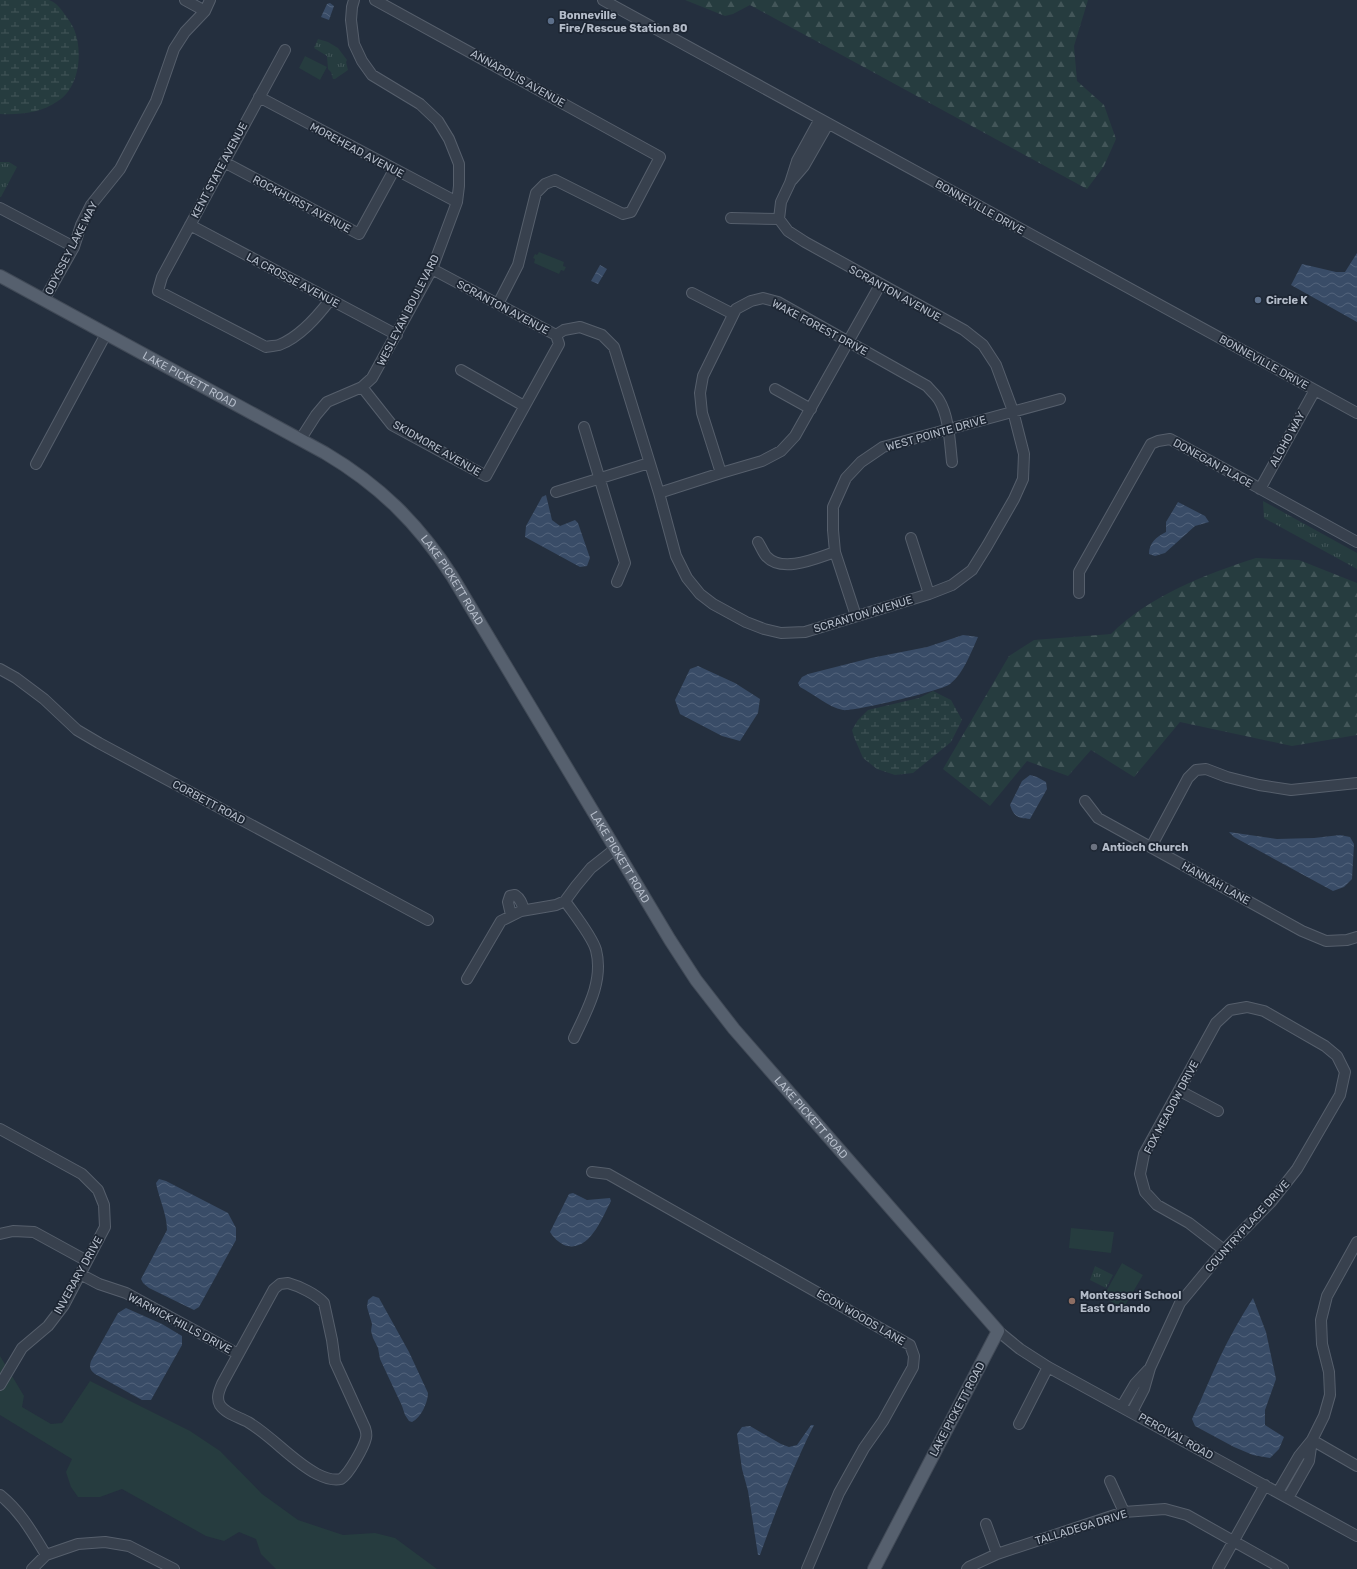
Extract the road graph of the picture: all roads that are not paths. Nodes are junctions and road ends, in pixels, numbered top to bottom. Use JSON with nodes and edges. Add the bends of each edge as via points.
{"nodes":[{"id":1,"x":185,"y":0,"type":"edge"},
{"id":2,"x":210,"y":0,"type":"edge"},
{"id":3,"x":354,"y":0,"type":"edge"},
{"id":4,"x":375,"y":0,"type":"edge"},
{"id":5,"x":603,"y":0,"type":"edge"},
{"id":6,"x":205,"y":11,"type":"junction"},
{"id":7,"x":285,"y":50,"type":"dead end"},
{"id":8,"x":258,"y":97,"type":"junction"},
{"id":9,"x":824,"y":121,"type":"junction"},
{"id":10,"x":224,"y":162,"type":"junction"},
{"id":11,"x":394,"y":170,"type":"junction"},
{"id":12,"x":457,"y":202,"type":"junction"},
{"id":13,"x":0,"y":208,"type":"edge"},
{"id":14,"x":731,"y":218,"type":"dead end"},
{"id":15,"x":779,"y":219,"type":"junction"},
{"id":16,"x":190,"y":225,"type":"junction"},
{"id":17,"x":74,"y":247,"type":"junction"},
{"id":18,"x":432,"y":269,"type":"junction"},
{"id":19,"x":0,"y":276,"type":"edge"},
{"id":20,"x":880,"y":285,"type":"junction"},
{"id":21,"x":692,"y":293,"type":"dead end"},
{"id":22,"x":44,"y":300,"type":"junction"},
{"id":23,"x":330,"y":300,"type":"junction"},
{"id":24,"x":498,"y":304,"type":"junction"},
{"id":25,"x":733,"y":314,"type":"junction"},
{"id":26,"x":106,"y":334,"type":"junction"},
{"id":27,"x":556,"y":334,"type":"junction"},
{"id":28,"x":396,"y":335,"type":"junction"},
{"id":29,"x":848,"y":342,"type":"junction"},
{"id":30,"x":461,"y":370,"type":"dead end"},
{"id":31,"x":362,"y":387,"type":"junction"},
{"id":32,"x":775,"y":389,"type":"dead end"},
{"id":33,"x":1315,"y":390,"type":"junction"},
{"id":34,"x":1060,"y":399,"type":"dead end"},
{"id":35,"x":524,"y":406,"type":"junction"},
{"id":36,"x":811,"y":409,"type":"junction"},
{"id":37,"x":1013,"y":411,"type":"junction"},
{"id":38,"x":1357,"y":413,"type":"edge"},
{"id":39,"x":584,"y":427,"type":"dead end"},
{"id":40,"x":948,"y":429,"type":"junction"},
{"id":41,"x":300,"y":440,"type":"junction"},
{"id":42,"x":952,"y":462,"type":"dead end"},
{"id":43,"x":649,"y":463,"type":"junction"},
{"id":44,"x":36,"y":464,"type":"dead end"},
{"id":45,"x":721,"y":473,"type":"junction"},
{"id":46,"x":599,"y":479,"type":"junction"},
{"id":47,"x":1260,"y":489,"type":"junction"},
{"id":48,"x":556,"y":492,"type":"dead end"},
{"id":49,"x":659,"y":493,"type":"junction"},
{"id":50,"x":911,"y":538,"type":"dead end"},
{"id":51,"x":758,"y":542,"type":"dead end"},
{"id":52,"x":1357,"y":542,"type":"edge"},
{"id":53,"x":835,"y":552,"type":"junction"},
{"id":54,"x":617,"y":582,"type":"dead end"},
{"id":55,"x":1079,"y":593,"type":"dead end"},
{"id":56,"x":929,"y":594,"type":"junction"},
{"id":57,"x":856,"y":616,"type":"junction"},
{"id":58,"x":0,"y":669,"type":"edge"},
{"id":59,"x":1357,"y":783,"type":"edge"},
{"id":60,"x":1085,"y":802,"type":"dead end"},
{"id":61,"x":1151,"y":847,"type":"junction"},
{"id":62,"x":615,"y":849,"type":"junction"},
{"id":63,"x":565,"y":901,"type":"junction"},
{"id":64,"x":524,"y":910,"type":"junction"},
{"id":65,"x":511,"y":915,"type":"junction"},
{"id":66,"x":428,"y":920,"type":"dead end"},
{"id":67,"x":1357,"y":938,"type":"edge"},
{"id":68,"x":467,"y":979,"type":"dead end"},
{"id":69,"x":1216,"y":1023,"type":"joint"},
{"id":70,"x":574,"y":1038,"type":"dead end"},
{"id":71,"x":1180,"y":1091,"type":"junction"},
{"id":72,"x":1218,"y":1111,"type":"dead end"},
{"id":73,"x":0,"y":1129,"type":"edge"},
{"id":74,"x":592,"y":1172,"type":"dead end"},
{"id":75,"x":0,"y":1234,"type":"edge"},
{"id":76,"x":1357,"y":1242,"type":"edge"},
{"id":77,"x":1224,"y":1250,"type":"junction"},
{"id":78,"x":1348,"y":1257,"type":"junction"},
{"id":79,"x":87,"y":1261,"type":"junction"},
{"id":80,"x":1357,"y":1264,"type":"edge"},
{"id":81,"x":80,"y":1274,"type":"junction"},
{"id":82,"x":998,"y":1331,"type":"junction"},
{"id":83,"x":238,"y":1354,"type":"junction"},
{"id":84,"x":1048,"y":1367,"type":"junction"},
{"id":85,"x":1150,"y":1368,"type":"junction"},
{"id":86,"x":0,"y":1385,"type":"edge"},
{"id":87,"x":1122,"y":1406,"type":"junction"},
{"id":88,"x":1132,"y":1412,"type":"junction"},
{"id":89,"x":1019,"y":1424,"type":"dead end"},
{"id":90,"x":1312,"y":1440,"type":"junction"},
{"id":91,"x":1357,"y":1466,"type":"edge"},
{"id":92,"x":1110,"y":1480,"type":"dead end"},
{"id":93,"x":1265,"y":1485,"type":"junction"},
{"id":94,"x":1278,"y":1492,"type":"junction"},
{"id":95,"x":0,"y":1496,"type":"edge"},
{"id":96,"x":1288,"y":1498,"type":"junction"},
{"id":97,"x":1124,"y":1512,"type":"junction"},
{"id":98,"x":986,"y":1524,"type":"dead end"},
{"id":99,"x":1357,"y":1536,"type":"edge"},
{"id":100,"x":1233,"y":1542,"type":"junction"},
{"id":101,"x":997,"y":1554,"type":"junction"},
{"id":102,"x":46,"y":1555,"type":"junction"},
{"id":103,"x":32,"y":1569,"type":"edge"},
{"id":104,"x":174,"y":1569,"type":"edge"},
{"id":105,"x":807,"y":1569,"type":"edge"},
{"id":106,"x":874,"y":1569,"type":"edge"},
{"id":107,"x":967,"y":1569,"type":"edge"},
{"id":108,"x":1218,"y":1569,"type":"edge"},
{"id":109,"x":1283,"y":1569,"type":"edge"}],
"edges":[{"from":1,"to":6,"type":"street"},
{"from":2,"to":6,"type":"street","name":"ODYSSEY LAKE WAY"},
{"from":3,"to":12,"type":"street","name":"WESLEYAN BOULEVARD","via":[[351,20],[354,44],[362,61],[372,74],[420,104],[438,121],[449,139],[459,164]]},
{"from":4,"to":24,"type":"street","name":"ANNAPOLIS AVENUE","via":[[660,157],[631,212],[623,214],[555,180],[545,184],[536,193],[518,265]]},
{"from":5,"to":9,"type":"street","name":"BONNEVILLE DRIVE"},
{"from":6,"to":17,"type":"street","name":"ODYSSEY LAKE WAY","via":[[185,32],[174,49],[156,101],[120,169],[91,205]]},
{"from":7,"to":8,"type":"street","name":"KENT STATE AVENUE"},
{"from":8,"to":10,"type":"street","name":"KENT STATE AVENUE"},
{"from":8,"to":11,"type":"street","name":"MOREHEAD AVENUE"},
{"from":9,"to":15,"type":"street","via":[[804,166],[790,183],[781,202]]},
{"from":9,"to":33,"type":"street","name":"BONNEVILLE DRIVE"},
{"from":10,"to":11,"type":"street","name":"ROCKHURST AVENUE","via":[[359,234]]},
{"from":10,"to":16,"type":"street","name":"KENT STATE AVENUE"},
{"from":11,"to":12,"type":"street","name":"MOREHEAD AVENUE"},
{"from":12,"to":18,"type":"street","name":"WESLEYAN BOULEVARD"},
{"from":13,"to":17,"type":"street"},
{"from":14,"to":15,"type":"street"},
{"from":15,"to":20,"type":"street","name":"SCRANTON AVENUE","via":[[788,231]]},
{"from":16,"to":23,"type":"street","name":"LA CROSSE AVENUE"},
{"from":16,"to":23,"type":"street","name":"KENT STATE AVENUE","via":[[162,277],[158,291],[266,347],[279,345],[294,336],[316,318]]},
{"from":17,"to":22,"type":"street","name":"ODYSSEY LAKE WAY"},
{"from":18,"to":24,"type":"street","name":"SCRANTON AVENUE"},
{"from":18,"to":28,"type":"street","name":"WESLEYAN BOULEVARD"},
{"from":19,"to":22,"type":"main road","name":"LAKE PICKETT ROAD"},
{"from":20,"to":29,"type":"street"},
{"from":20,"to":37,"type":"street","name":"SCRANTON AVENUE","via":[[964,330],[983,345],[996,365]]},
{"from":21,"to":25,"type":"street"},
{"from":22,"to":26,"type":"main road","name":"LAKE PICKETT ROAD"},
{"from":23,"to":28,"type":"street","name":"LA CROSSE AVENUE"},
{"from":24,"to":27,"type":"street","name":"SCRANTON AVENUE"},
{"from":25,"to":29,"type":"street","name":"WAKE FOREST DRIVE","via":[[736,309],[751,301],[764,298],[778,302]]},
{"from":25,"to":45,"type":"street","name":"WAKE FOREST DRIVE","via":[[703,376],[700,393],[702,413]]},
{"from":26,"to":41,"type":"main road","name":"LAKE PICKETT ROAD"},
{"from":26,"to":44,"type":"street"},
{"from":27,"to":35,"type":"street","name":"SKIDMORE AVENUE","via":[[560,344]]},
{"from":27,"to":43,"type":"street","name":"SCRANTON AVENUE","via":[[580,327],[602,335],[614,347]]},
{"from":28,"to":31,"type":"street","name":"WESLEYAN BOULEVARD","via":[[372,378]]},
{"from":29,"to":36,"type":"street"},
{"from":29,"to":40,"type":"street","name":"WAKE FOREST DRIVE","via":[[927,386],[940,402]]},
{"from":30,"to":35,"type":"street"},
{"from":31,"to":35,"type":"street","name":"SKIDMORE AVENUE","via":[[392,424],[486,476]]},
{"from":31,"to":41,"type":"street","name":"WESLEYAN BOULEVARD","via":[[327,402]]},
{"from":32,"to":36,"type":"street"},
{"from":33,"to":38,"type":"street","name":"BONNEVILLE DRIVE"},
{"from":33,"to":47,"type":"street","name":"ALOHO WAY"},
{"from":34,"to":37,"type":"street","name":"WEST POINTE DRIVE"},
{"from":36,"to":45,"type":"street","via":[[795,436],[781,451],[762,462]]},
{"from":37,"to":40,"type":"street","name":"WEST POINTE DRIVE"},
{"from":37,"to":56,"type":"street","name":"SCRANTON AVENUE","via":[[1024,454],[1023,479],[1014,499],[972,570],[952,585]]},
{"from":39,"to":46,"type":"street"},
{"from":40,"to":42,"type":"street","name":"WAKE FOREST DRIVE"},
{"from":40,"to":53,"type":"street","name":"WEST POINTE DRIVE","via":[[884,447],[861,462],[846,478],[833,507]]},
{"from":41,"to":62,"type":"main road","name":"LAKE PICKETT ROAD","via":[[364,478],[396,505],[425,537],[462,593]]},
{"from":43,"to":46,"type":"street"},
{"from":43,"to":49,"type":"street","name":"SCRANTON AVENUE"},
{"from":45,"to":49,"type":"street"},
{"from":46,"to":48,"type":"street"},
{"from":46,"to":54,"type":"street","via":[[625,563]]},
{"from":47,"to":52,"type":"street","name":"DONEGAN PLACE"},
{"from":47,"to":55,"type":"street","name":"DONEGAN PLACE","via":[[1170,439],[1158,440],[1151,444],[1079,572]]},
{"from":49,"to":57,"type":"street","name":"SCRANTON AVENUE","via":[[676,556],[687,578],[700,594],[713,604],[764,630],[781,633],[805,632]]},
{"from":50,"to":56,"type":"street"},
{"from":51,"to":53,"type":"street","via":[[767,557],[778,564],[796,564]]},
{"from":53,"to":57,"type":"street","name":"WEST POINTE DRIVE"},
{"from":56,"to":57,"type":"street","name":"SCRANTON AVENUE"},
{"from":58,"to":66,"type":"street","name":"CORBETT ROAD","via":[[44,699],[77,730],[98,743]]},
{"from":59,"to":61,"type":"street","via":[[1292,790],[1259,785],[1206,769],[1196,770],[1188,778]]},
{"from":60,"to":61,"type":"street","name":"HANNAH LANE","via":[[1098,818]]},
{"from":61,"to":67,"type":"street","name":"HANNAH LANE","via":[[1302,931],[1326,941]]},
{"from":62,"to":63,"type":"street","via":[[591,868]]},
{"from":62,"to":82,"type":"main road","name":"LAKE PICKETT ROAD","via":[[681,958],[723,1015]]},
{"from":63,"to":64,"type":"street"},
{"from":63,"to":70,"type":"street","via":[[596,950],[599,972],[594,995]]},
{"from":64,"to":65,"type":"street"},
{"from":64,"to":65,"type":"street","via":[[518,897],[510,896],[508,902]]},
{"from":65,"to":68,"type":"street","via":[[498,925]]},
{"from":69,"to":71,"type":"street","name":"FOX MEADOW DRIVE"},
{"from":69,"to":77,"type":"street","name":"COUNTRYPLACE DRIVE","via":[[1230,1010],[1247,1007],[1264,1011],[1325,1046],[1337,1056],[1344,1072],[1340,1095],[1297,1170],[1271,1202]]},
{"from":71,"to":72,"type":"street"},
{"from":71,"to":77,"type":"street","name":"FOX MEADOW DRIVE","via":[[1144,1154],[1140,1174],[1143,1186],[1157,1205],[1189,1223]]},
{"from":73,"to":79,"type":"street","name":"INVERARY DRIVE","via":[[82,1174],[98,1190],[104,1206],[105,1227]]},
{"from":74,"to":105,"type":"street","name":"ECON WOODS LANE","via":[[608,1174],[910,1345],[914,1356],[913,1367],[839,1493]]},
{"from":75,"to":79,"type":"street","via":[[12,1231],[34,1232]]},
{"from":76,"to":78,"type":"street"},
{"from":77,"to":85,"type":"street","name":"COUNTRYPLACE DRIVE","via":[[1180,1303]]},
{"from":78,"to":80,"type":"street"},
{"from":78,"to":90,"type":"street","via":[[1326,1296],[1321,1320],[1330,1395],[1324,1416]]},
{"from":79,"to":81,"type":"street","name":"INVERARY DRIVE"},
{"from":81,"to":83,"type":"street","name":"WARWICK HILLS DRIVE","via":[[126,1293]]},
{"from":81,"to":86,"type":"street","name":"INVERARY DRIVE","via":[[64,1305],[48,1326],[22,1348]]},
{"from":82,"to":84,"type":"street","name":"PERCIVAL ROAD"},
{"from":82,"to":106,"type":"main road","name":"LAKE PICKETT ROAD"},
{"from":83,"to":83,"type":"street","name":"WARWICK HILLS DRIVE","via":[[274,1289],[280,1284],[292,1284],[324,1303],[335,1362],[366,1434],[364,1443],[344,1478],[331,1480],[308,1469],[257,1428],[220,1406],[219,1392]]},
{"from":84,"to":87,"type":"street","name":"PERCIVAL ROAD"},
{"from":84,"to":89,"type":"street"},
{"from":85,"to":87,"type":"street","name":"COUNTRYPLACE DRIVE","via":[[1135,1384]]},
{"from":85,"to":88,"type":"street","name":"COUNTRYPLACE DRIVE","via":[[1144,1389]]},
{"from":87,"to":88,"type":"street","name":"PERCIVAL ROAD"},
{"from":88,"to":93,"type":"street","name":"PERCIVAL ROAD"},
{"from":90,"to":91,"type":"street"},
{"from":90,"to":94,"type":"street","via":[[1299,1456]]},
{"from":90,"to":96,"type":"street","via":[[1308,1461]]},
{"from":92,"to":97,"type":"street"},
{"from":93,"to":94,"type":"street","name":"PERCIVAL ROAD"},
{"from":93,"to":100,"type":"street"},
{"from":94,"to":96,"type":"street","name":"PERCIVAL ROAD"},
{"from":95,"to":102,"type":"street","via":[[13,1506]]},
{"from":96,"to":99,"type":"street","name":"PERCIVAL ROAD"},
{"from":97,"to":100,"type":"street","name":"TALLADEGA DRIVE","via":[[1164,1509],[1187,1515]]},
{"from":97,"to":101,"type":"street","name":"TALLADEGA DRIVE"},
{"from":98,"to":101,"type":"street"},
{"from":100,"to":108,"type":"street"},
{"from":100,"to":109,"type":"street","name":"TALLADEGA DRIVE"},
{"from":101,"to":107,"type":"street","name":"TALLADEGA DRIVE"},
{"from":102,"to":103,"type":"street"},
{"from":102,"to":104,"type":"street","via":[[78,1544],[105,1542],[129,1546]]}]}
